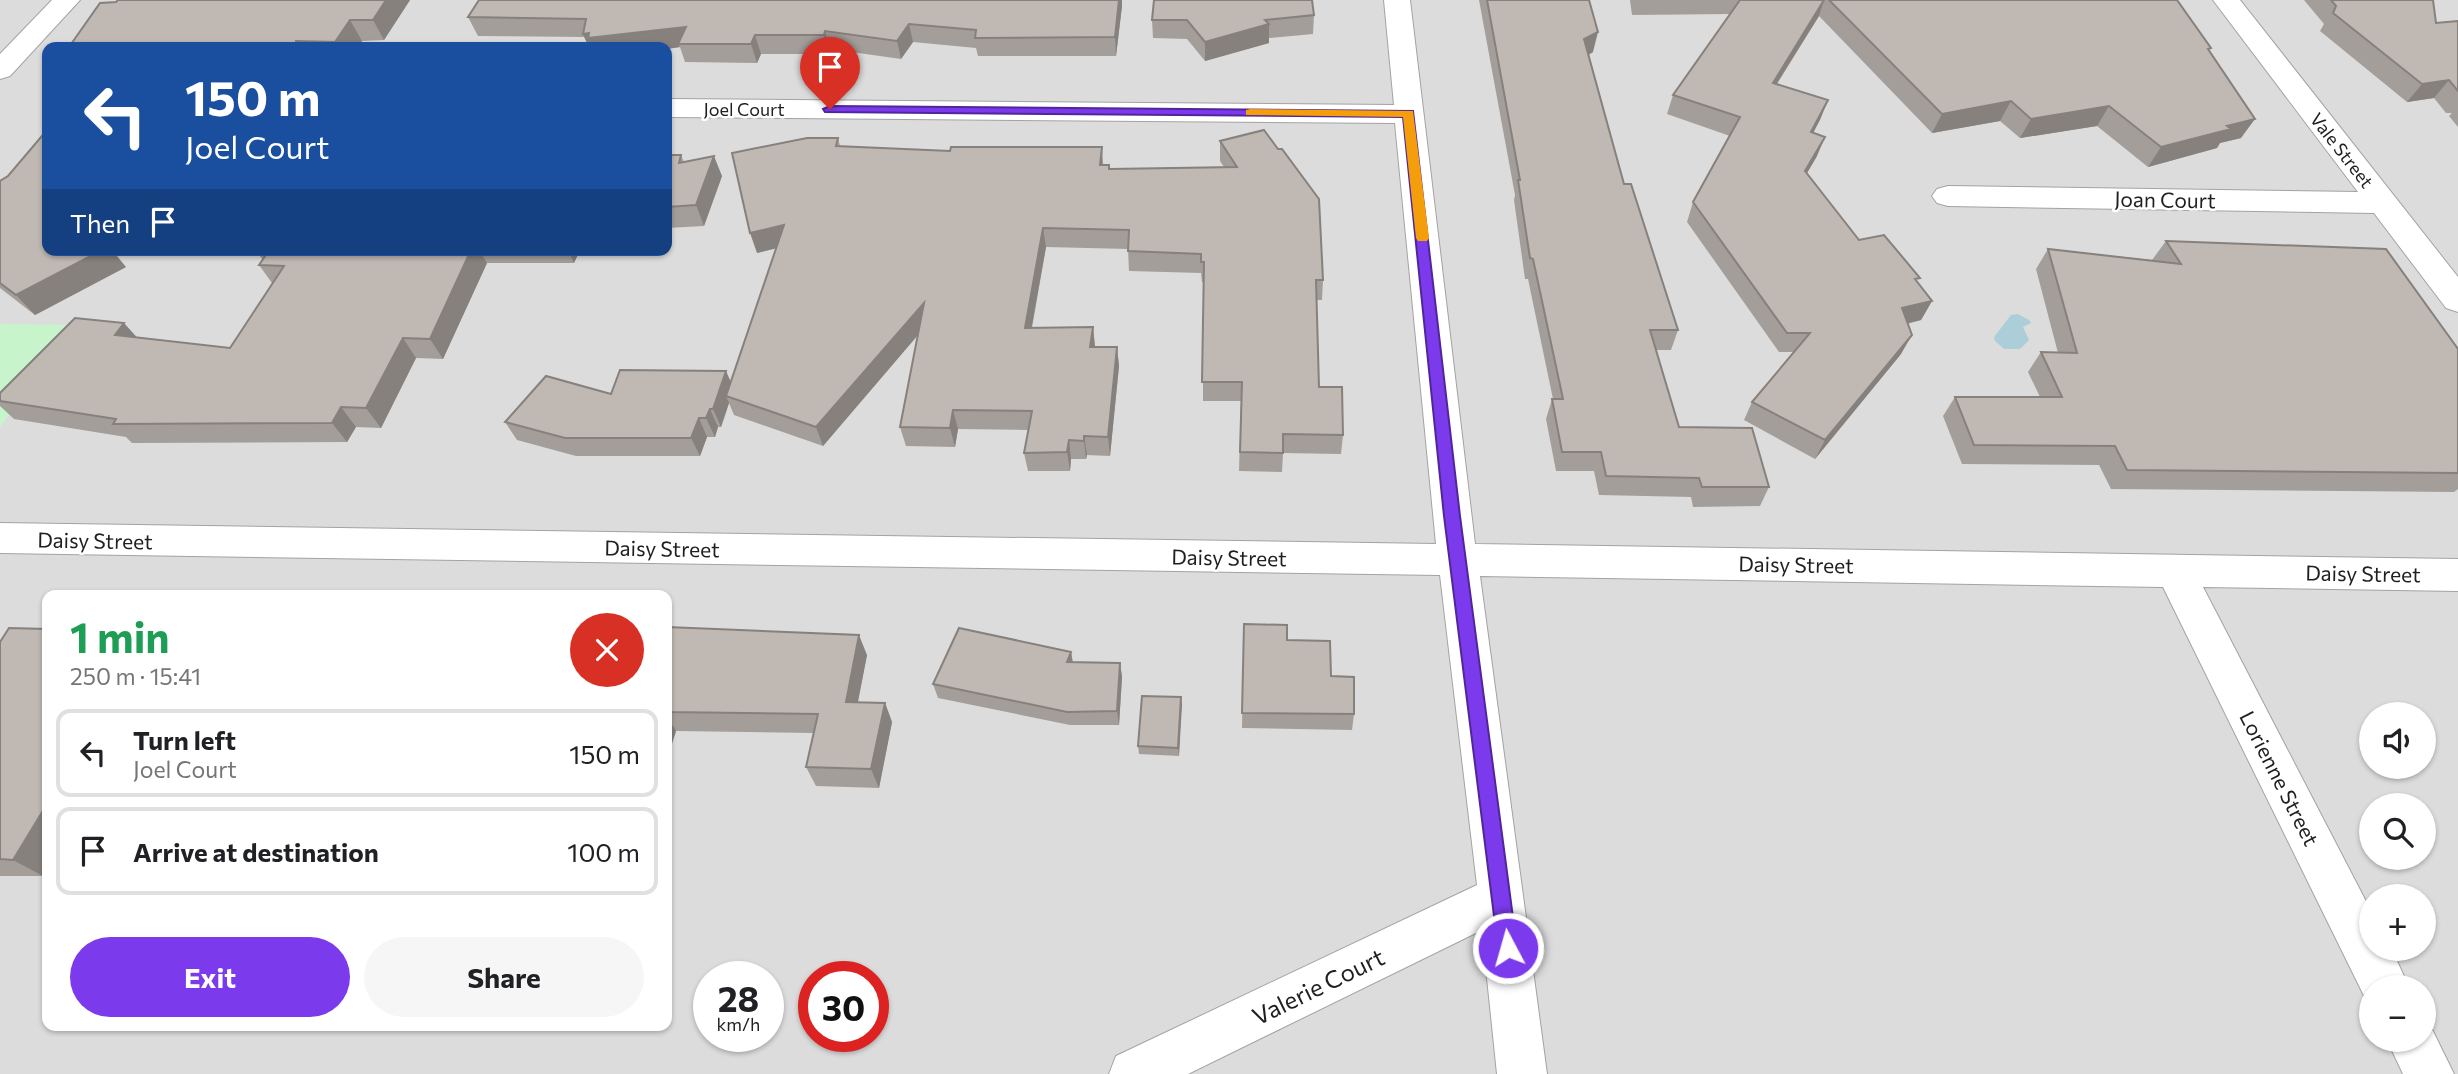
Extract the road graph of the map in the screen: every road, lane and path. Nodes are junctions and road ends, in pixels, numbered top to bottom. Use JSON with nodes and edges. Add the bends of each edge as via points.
{"nodes":[{"id":1,"x":67,"y":0,"type":"edge"},
{"id":2,"x":1397,"y":0,"type":"edge"},
{"id":3,"x":2226,"y":0,"type":"edge"},
{"id":4,"x":0,"y":70,"type":"edge"},
{"id":5,"x":672,"y":108,"type":"edge"},
{"id":6,"x":1409,"y":114,"type":"junction"},
{"id":7,"x":1948,"y":196,"type":"dead end"},
{"id":8,"x":2383,"y":203,"type":"junction"},
{"id":9,"x":2458,"y":300,"type":"edge"},
{"id":10,"x":0,"y":538,"type":"edge"},
{"id":11,"x":1457,"y":560,"type":"junction"},
{"id":12,"x":2174,"y":570,"type":"junction"},
{"id":13,"x":2458,"y":575,"type":"edge"},
{"id":14,"x":1502,"y":897,"type":"junction"},
{"id":15,"x":2379,"y":975,"type":"edge"},
{"id":16,"x":2418,"y":1052,"type":"edge"},
{"id":17,"x":1135,"y":1074,"type":"edge"},
{"id":18,"x":1522,"y":1074,"type":"edge"},
{"id":19,"x":2429,"y":1074,"type":"edge"}],
"edges":[{"from":1,"to":4,"type":"street"},
{"from":2,"to":6,"type":"street"},
{"from":3,"to":8,"type":"street","name":"Vale Street"},
{"from":5,"to":6,"type":"street","name":"Joel Court"},
{"from":6,"to":11,"type":"street"},
{"from":7,"to":8,"type":"street","name":"Joan Court"},
{"from":8,"to":9,"type":"street","name":"Vale Street"},
{"from":10,"to":11,"type":"street","name":"Daisy Street"},
{"from":11,"to":12,"type":"street","name":"Daisy Street"},
{"from":11,"to":14,"type":"street"},
{"from":12,"to":13,"type":"street","name":"Daisy Street"},
{"from":12,"to":15,"type":"street","name":"Lorienne Street"},
{"from":14,"to":17,"type":"street","name":"Valerie Court"},
{"from":14,"to":18,"type":"street"},
{"from":16,"to":19,"type":"street"}]}
